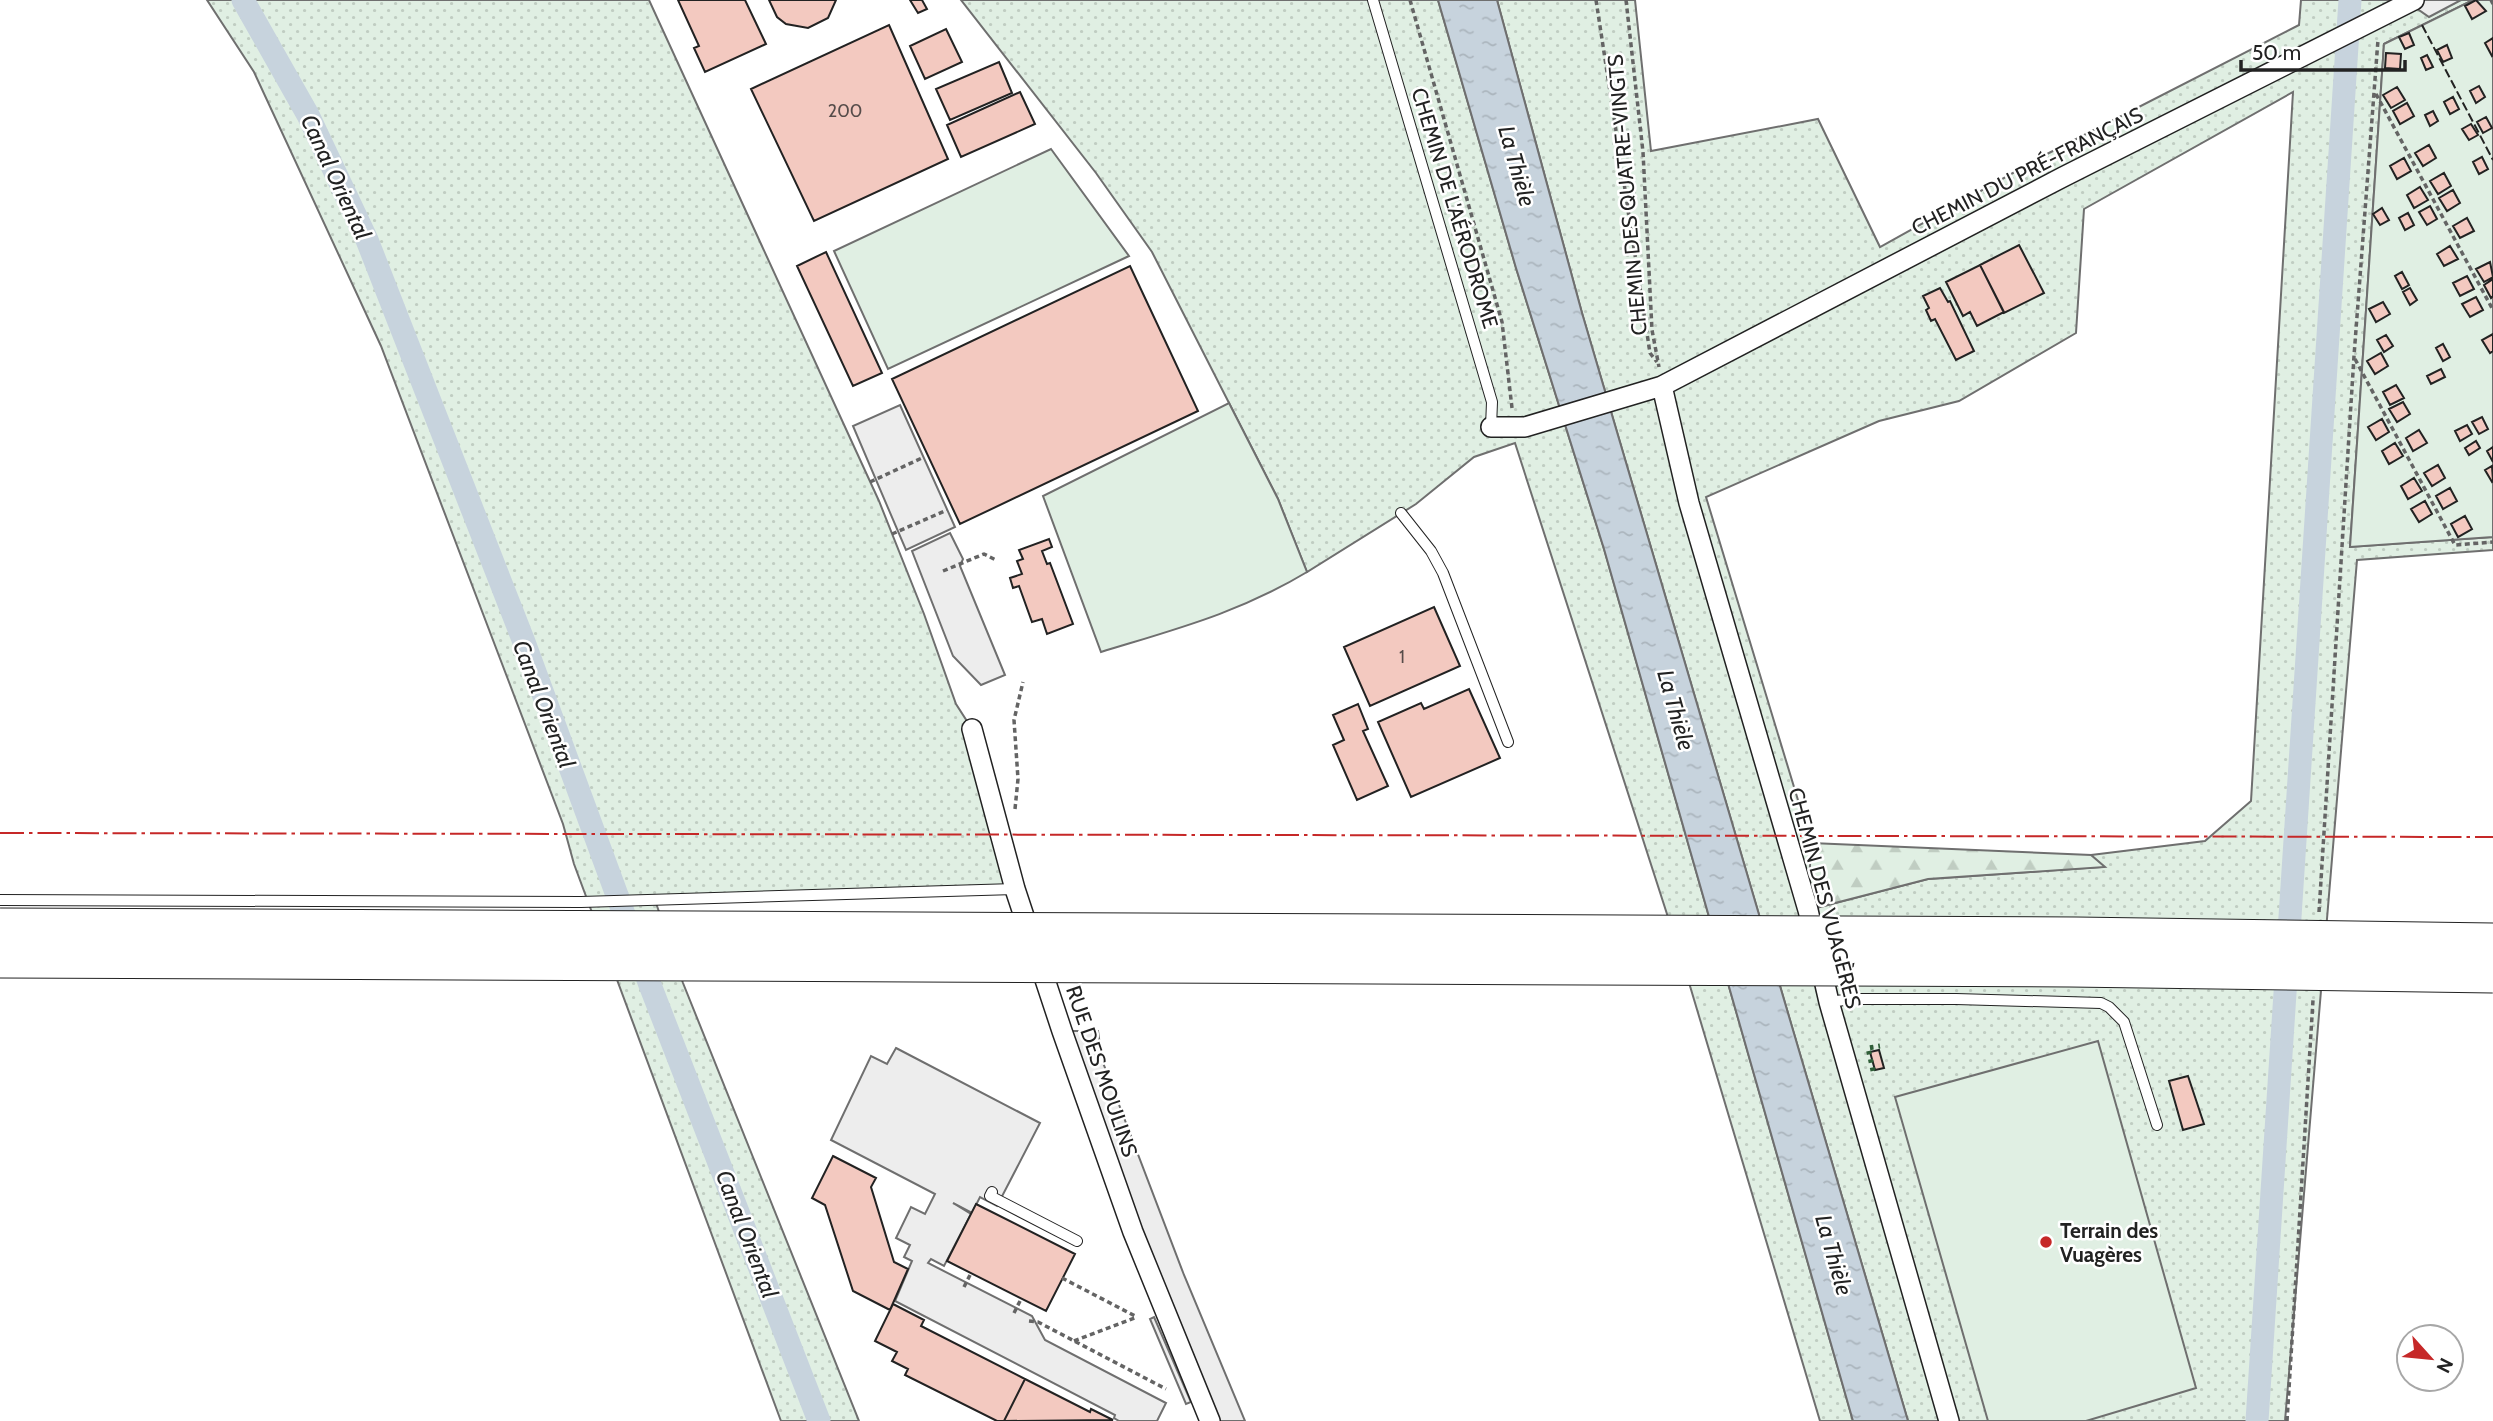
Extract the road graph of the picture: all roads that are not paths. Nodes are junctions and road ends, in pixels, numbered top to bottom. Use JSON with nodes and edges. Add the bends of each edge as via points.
{"nodes":[{"id":1,"x":1373,"y":0,"type":"edge"},
{"id":2,"x":2414,"y":0,"type":"edge"},
{"id":3,"x":1654,"y":389,"type":"junction"},
{"id":4,"x":1491,"y":427,"type":"joint"},
{"id":5,"x":1401,"y":513,"type":"dead end"},
{"id":6,"x":972,"y":729,"type":"dead end"},
{"id":7,"x":1508,"y":742,"type":"dead end"},
{"id":8,"x":1016,"y":889,"type":"junction"},
{"id":9,"x":0,"y":900,"type":"edge"},
{"id":10,"x":0,"y":927,"type":"edge"},
{"id":11,"x":2493,"y":942,"type":"edge"},
{"id":12,"x":0,"y":959,"type":"edge"},
{"id":13,"x":2493,"y":974,"type":"edge"},
{"id":14,"x":1829,"y":1002,"type":"junction"},
{"id":15,"x":2157,"y":1125,"type":"dead end"},
{"id":16,"x":992,"y":1192,"type":"dead end"},
{"id":17,"x":1077,"y":1241,"type":"dead end"},
{"id":18,"x":1210,"y":1421,"type":"edge"},
{"id":19,"x":1949,"y":1421,"type":"edge"}],
"edges":[{"from":1,"to":4,"type":"lane","name":"CHEMIN DE L'AÉRODROME","via":[[1492,402]]},
{"from":2,"to":3,"type":"street","name":"CHEMIN DU PRÉ-FRANÇAIS"},
{"from":3,"to":4,"type":"street","name":"CHEMIN DU PRÉ-FRANÇAIS","via":[[1520,427]]},
{"from":3,"to":14,"type":"street","name":"CHEMIN DES VUAGÈRES","via":[[1808,910]]},
{"from":5,"to":7,"type":"lane","via":[[1443,573]]},
{"from":6,"to":8,"type":"street","name":"RUE DES MOULINS"},
{"from":8,"to":9,"type":"lane","via":[[581,902]]},
{"from":8,"to":18,"type":"street","name":"RUE DES MOULINS","via":[[1133,1232]]},
{"from":10,"to":11,"type":"highway","bridge":true,"via":[[2062,935]]},
{"from":12,"to":13,"type":"highway","bridge":true,"via":[[2056,967]]},
{"from":14,"to":15,"type":"lane","via":[[2101,1003],[2124,1022]]},
{"from":14,"to":19,"type":"street","name":"CHEMIN DES VUAGÈRES"},
{"from":16,"to":17,"type":"lane","via":[[990,1196]]}]}
